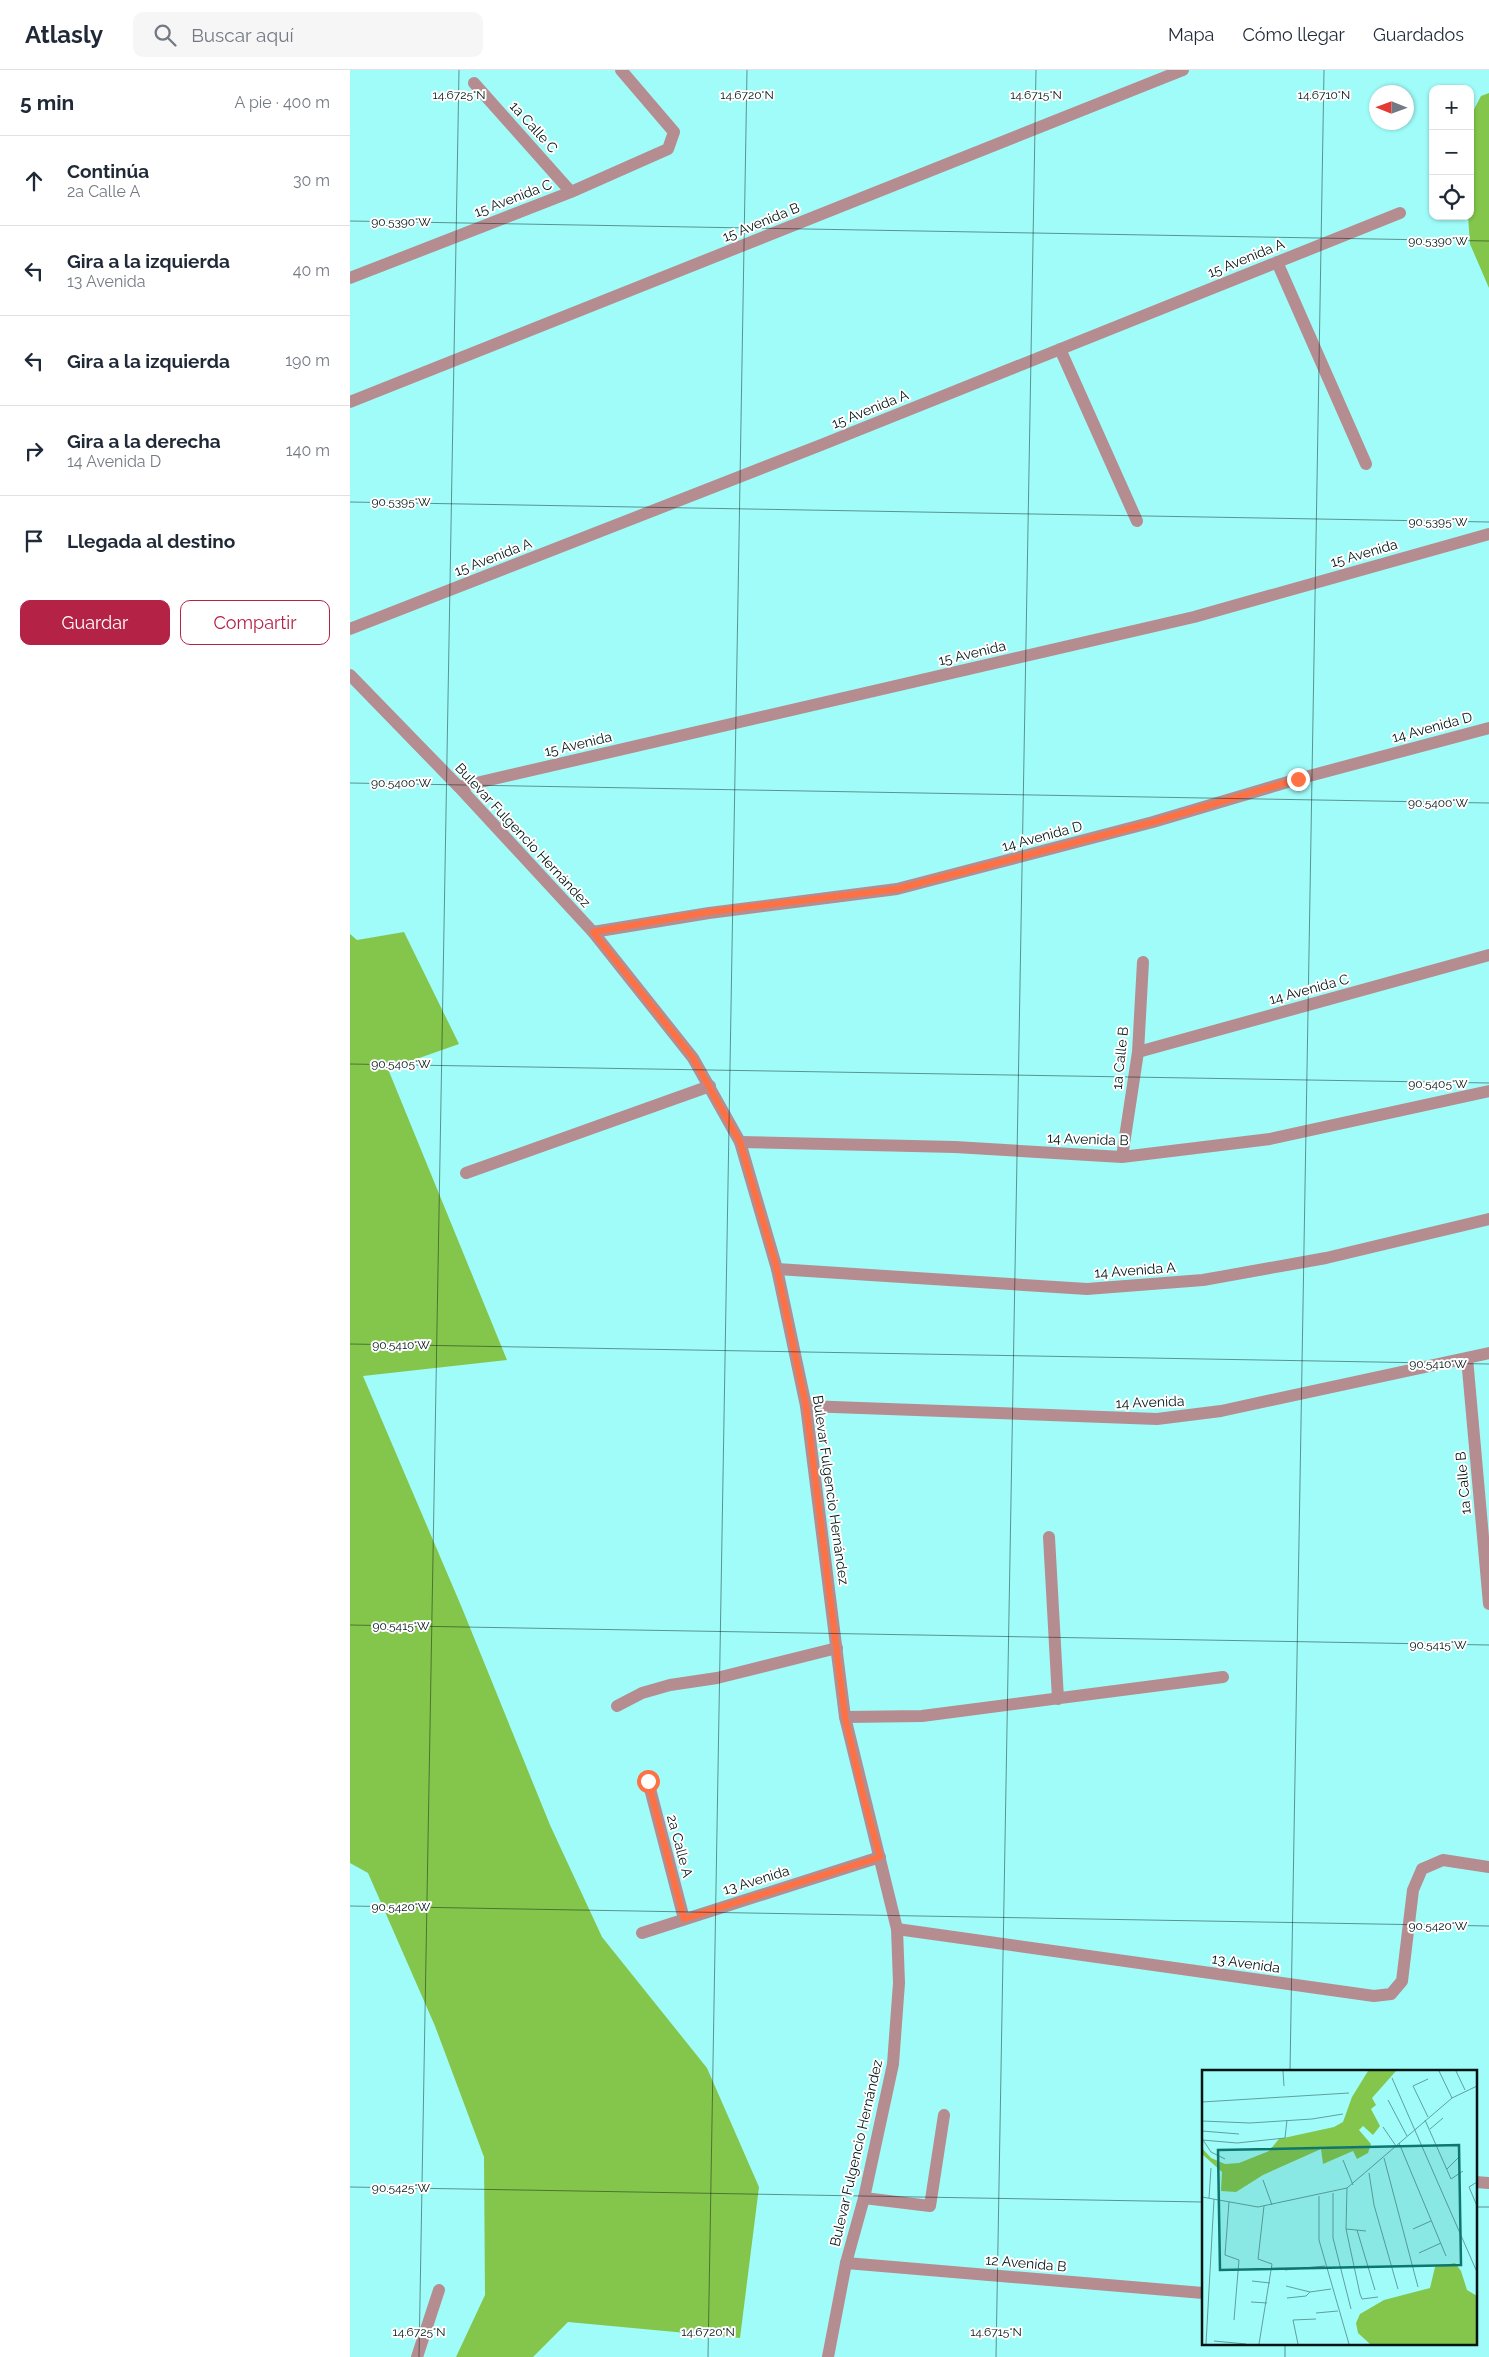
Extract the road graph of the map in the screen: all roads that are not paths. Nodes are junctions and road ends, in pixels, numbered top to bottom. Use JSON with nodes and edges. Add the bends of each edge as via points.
{"nodes":[{"id":1,"x":620,"y":70,"type":"edge"},
{"id":2,"x":1183,"y":70,"type":"edge"},
{"id":3,"x":474,"y":83,"type":"dead end"},
{"id":4,"x":571,"y":192,"type":"junction"},
{"id":5,"x":1400,"y":213,"type":"dead end"},
{"id":6,"x":1277,"y":262,"type":"junction"},
{"id":7,"x":350,"y":278,"type":"edge"},
{"id":8,"x":1060,"y":349,"type":"junction"},
{"id":9,"x":350,"y":402,"type":"edge"},
{"id":10,"x":1366,"y":464,"type":"dead end"},
{"id":11,"x":1137,"y":521,"type":"dead end"},
{"id":12,"x":1489,"y":534,"type":"edge"},
{"id":13,"x":350,"y":629,"type":"edge"},
{"id":14,"x":350,"y":675,"type":"edge"},
{"id":15,"x":1489,"y":728,"type":"edge"},
{"id":16,"x":459,"y":787,"type":"junction"},
{"id":17,"x":593,"y":932,"type":"junction"},
{"id":18,"x":1489,"y":955,"type":"edge"},
{"id":19,"x":1143,"y":962,"type":"dead end"},
{"id":20,"x":1138,"y":1052,"type":"junction"},
{"id":21,"x":710,"y":1086,"type":"junction"},
{"id":22,"x":1489,"y":1091,"type":"edge"},
{"id":23,"x":740,"y":1142,"type":"junction"},
{"id":24,"x":1122,"y":1157,"type":"junction"},
{"id":25,"x":466,"y":1173,"type":"dead end"},
{"id":26,"x":1489,"y":1219,"type":"edge"},
{"id":27,"x":777,"y":1269,"type":"junction"},
{"id":28,"x":1489,"y":1353,"type":"edge"},
{"id":29,"x":1467,"y":1358,"type":"junction"},
{"id":30,"x":806,"y":1406,"type":"junction"},
{"id":31,"x":1049,"y":1538,"type":"dead end"},
{"id":32,"x":1489,"y":1604,"type":"edge"},
{"id":33,"x":837,"y":1648,"type":"junction"},
{"id":34,"x":1223,"y":1677,"type":"dead end"},
{"id":35,"x":1058,"y":1699,"type":"junction"},
{"id":36,"x":617,"y":1706,"type":"dead end"},
{"id":37,"x":845,"y":1717,"type":"junction"},
{"id":38,"x":648,"y":1781,"type":"dead end"},
{"id":39,"x":880,"y":1857,"type":"junction"},
{"id":40,"x":1489,"y":1867,"type":"edge"},
{"id":41,"x":684,"y":1919,"type":"junction"},
{"id":42,"x":897,"y":1929,"type":"junction"},
{"id":43,"x":642,"y":1932,"type":"dead end"},
{"id":44,"x":944,"y":2115,"type":"dead end"},
{"id":45,"x":1476,"y":2182,"type":"edge"},
{"id":46,"x":1489,"y":2183,"type":"edge"},
{"id":47,"x":864,"y":2198,"type":"junction"},
{"id":48,"x":846,"y":2263,"type":"junction"},
{"id":49,"x":439,"y":2290,"type":"dead end"},
{"id":50,"x":1202,"y":2293,"type":"edge"},
{"id":51,"x":417,"y":2357,"type":"edge"},
{"id":52,"x":828,"y":2357,"type":"edge"}],
"edges":[{"from":1,"to":4,"type":"street","name":"15 Avenida C","via":[[674,132],[668,149]]},
{"from":2,"to":9,"type":"street","name":"15 Avenida B"},
{"from":3,"to":4,"type":"street","name":"1a Calle C"},
{"from":4,"to":7,"type":"street","name":"15 Avenida C"},
{"from":5,"to":6,"type":"street","name":"15 Avenida A"},
{"from":6,"to":8,"type":"street","name":"15 Avenida A"},
{"from":6,"to":10,"type":"street"},
{"from":8,"to":11,"type":"street"},
{"from":8,"to":13,"type":"street","name":"15 Avenida A"},
{"from":12,"to":16,"type":"street","name":"15 Avenida","via":[[1194,616]]},
{"from":14,"to":16,"type":"street","name":"Bulevar Fulgencio Hernández"},
{"from":15,"to":17,"type":"street","name":"14 Avenida D","via":[[1307,776],[1153,822],[897,889],[709,912]]},
{"from":16,"to":17,"type":"street","name":"Bulevar Fulgencio Hernández"},
{"from":17,"to":21,"type":"street","name":"Bulevar Fulgencio Hernández","via":[[693,1058]]},
{"from":18,"to":20,"type":"street","name":"14 Avenida C"},
{"from":19,"to":20,"type":"street","name":"1a Calle B"},
{"from":20,"to":24,"type":"street","name":"1a Calle B"},
{"from":21,"to":23,"type":"street","name":"Bulevar Fulgencio Hernández"},
{"from":21,"to":25,"type":"street"},
{"from":22,"to":24,"type":"street","name":"14 Avenida B","via":[[1270,1139]]},
{"from":23,"to":24,"type":"street","name":"14 Avenida B","via":[[955,1147]]},
{"from":23,"to":27,"type":"street","name":"Bulevar Fulgencio Hernández"},
{"from":26,"to":27,"type":"street","name":"14 Avenida A","via":[[1326,1258],[1203,1280],[1087,1289]]},
{"from":27,"to":30,"type":"street","name":"Bulevar Fulgencio Hernández"},
{"from":28,"to":29,"type":"street","name":"14 Avenida"},
{"from":29,"to":30,"type":"street","name":"14 Avenida","via":[[1221,1411],[1157,1419]]},
{"from":29,"to":32,"type":"street","name":"1a Calle B"},
{"from":30,"to":33,"type":"street","name":"Bulevar Fulgencio Hernández"},
{"from":31,"to":35,"type":"street"},
{"from":33,"to":36,"type":"street","via":[[717,1678],[670,1685],[642,1693]]},
{"from":33,"to":37,"type":"street","name":"Bulevar Fulgencio Hernández"},
{"from":34,"to":35,"type":"street"},
{"from":35,"to":37,"type":"street","via":[[922,1716]]},
{"from":37,"to":39,"type":"street","name":"Bulevar Fulgencio Hernández"},
{"from":38,"to":41,"type":"street","name":"2a Calle A"},
{"from":39,"to":41,"type":"street","name":"13 Avenida"},
{"from":39,"to":42,"type":"street","name":"Bulevar Fulgencio Hernández"},
{"from":40,"to":42,"type":"street","name":"13 Avenida","via":[[1443,1860],[1422,1869],[1413,1890],[1402,1981],[1391,1994],[1383,1996]]},
{"from":41,"to":43,"type":"street","name":"13 Avenida"},
{"from":42,"to":47,"type":"street","name":"Bulevar Fulgencio Hernández","via":[[899,1983],[893,2064]]},
{"from":44,"to":47,"type":"street","via":[[930,2206]]},
{"from":45,"to":46,"type":"street"},
{"from":47,"to":48,"type":"street","name":"Bulevar Fulgencio Hernández"},
{"from":48,"to":50,"type":"street","name":"12 Avenida B"},
{"from":48,"to":52,"type":"street","name":"Bulevar Fulgencio Hernández"},
{"from":49,"to":51,"type":"street"}]}
